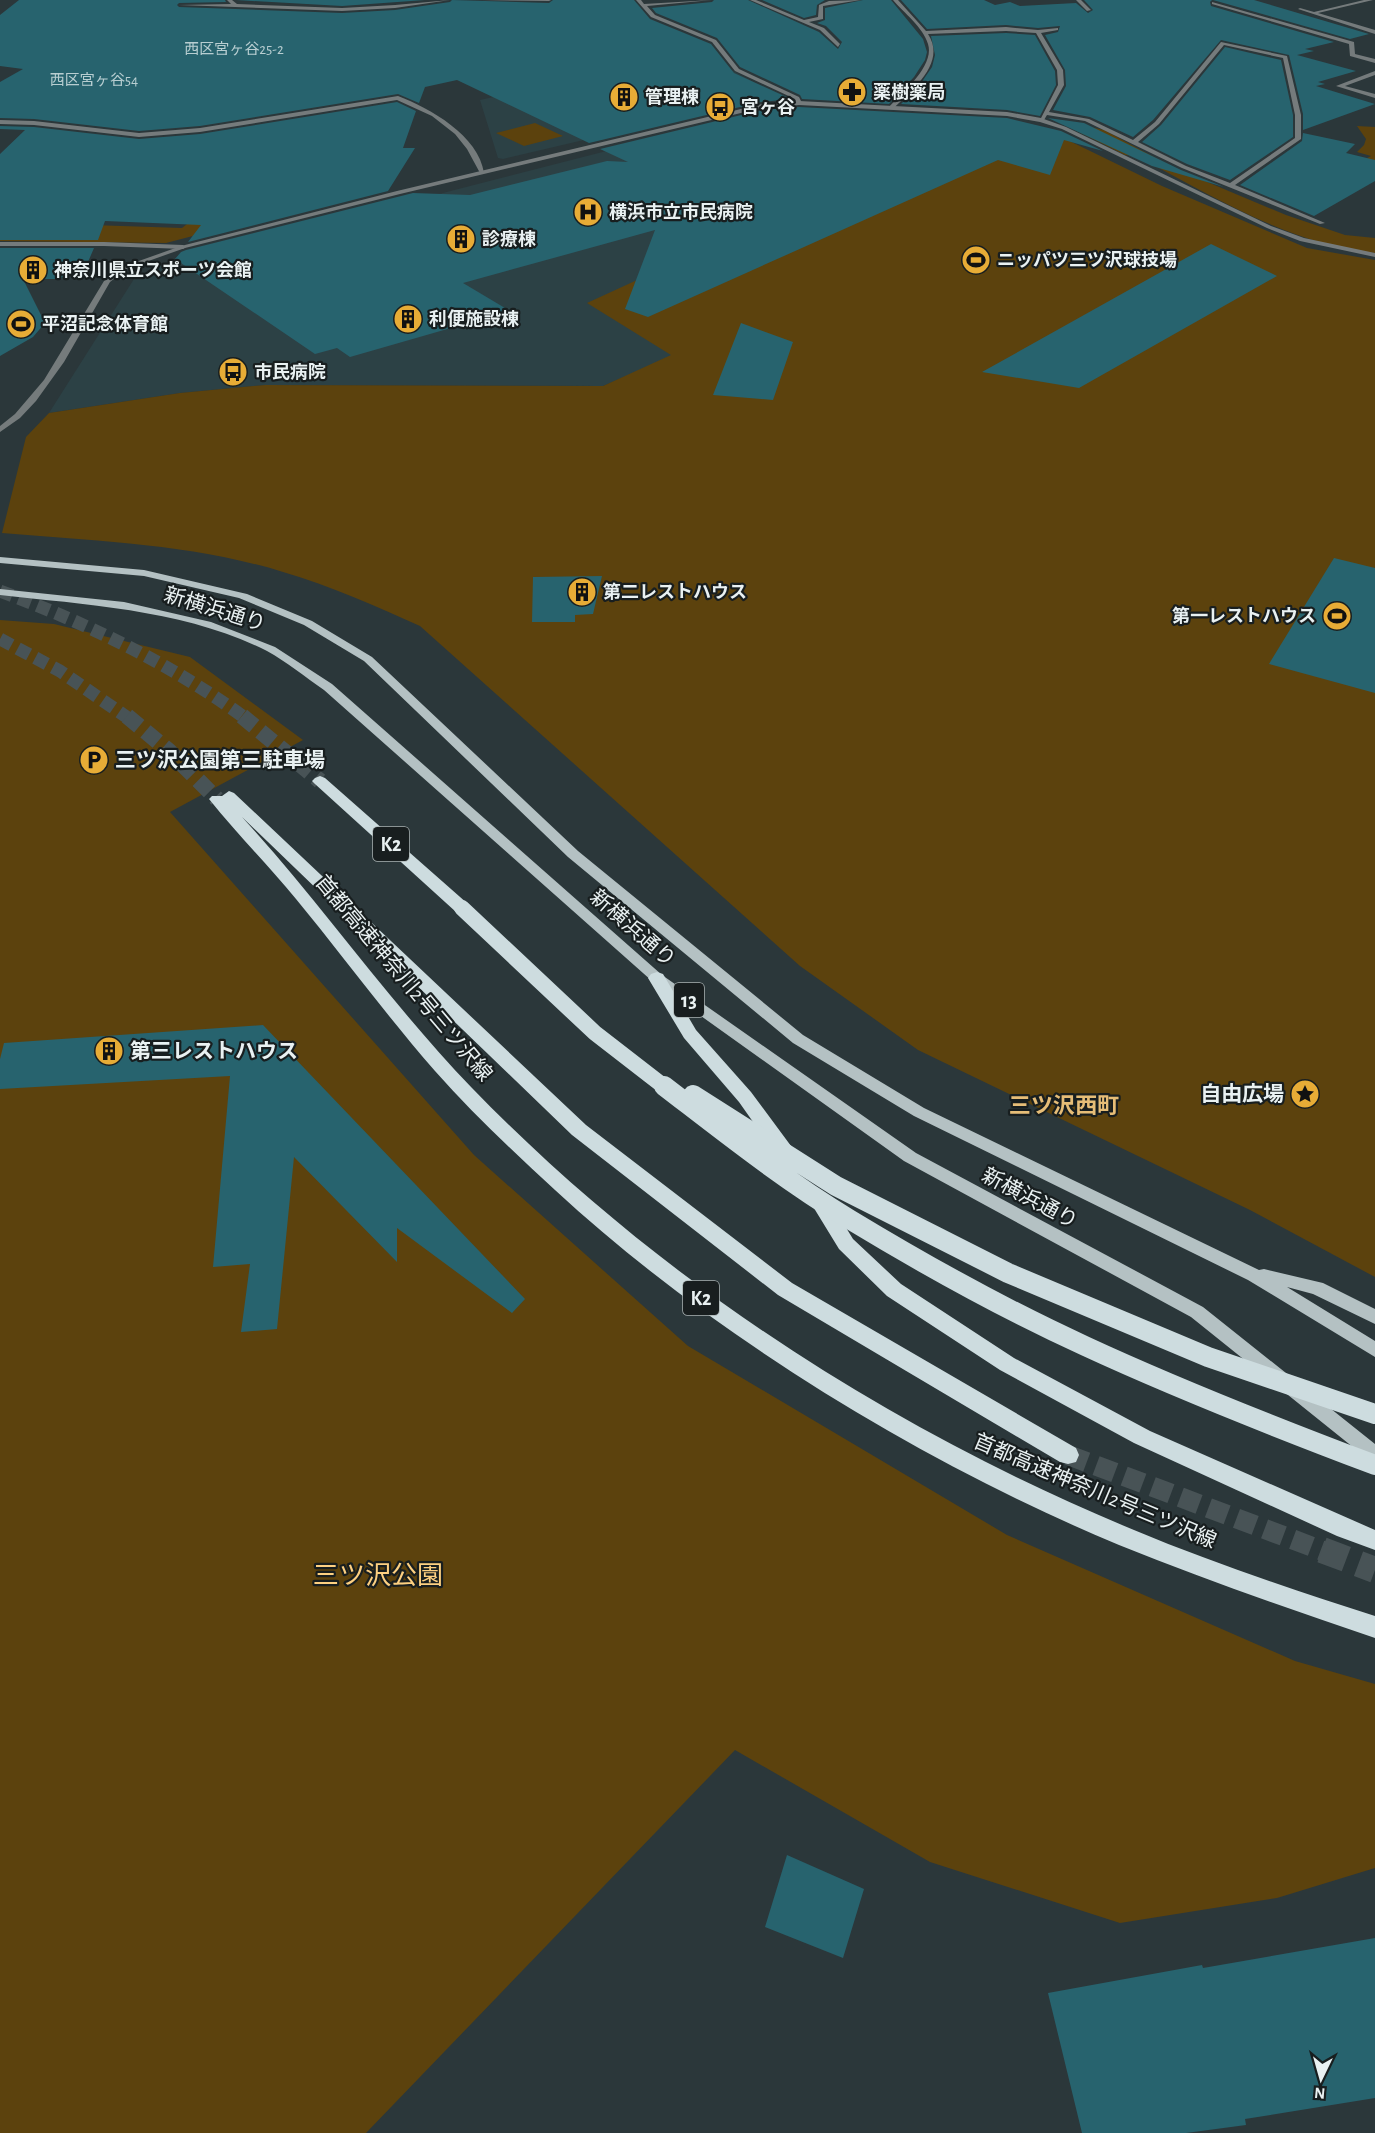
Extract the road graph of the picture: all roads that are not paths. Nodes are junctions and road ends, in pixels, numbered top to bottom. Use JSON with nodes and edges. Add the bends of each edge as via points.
{"nodes":[{"id":1,"x":230,"y":0,"type":"edge"},
{"id":2,"x":448,"y":0,"type":"edge"},
{"id":3,"x":483,"y":0,"type":"edge"},
{"id":4,"x":549,"y":0,"type":"edge"},
{"id":5,"x":638,"y":0,"type":"edge"},
{"id":6,"x":710,"y":0,"type":"edge"},
{"id":7,"x":752,"y":0,"type":"edge"},
{"id":8,"x":859,"y":0,"type":"edge"},
{"id":9,"x":895,"y":0,"type":"edge"},
{"id":10,"x":1078,"y":0,"type":"edge"},
{"id":11,"x":1371,"y":0,"type":"edge"},
{"id":12,"x":1214,"y":3,"type":"dead end"},
{"id":13,"x":236,"y":4,"type":"junction"},
{"id":14,"x":181,"y":5,"type":"dead end"},
{"id":15,"x":644,"y":5,"type":"junction"},
{"id":16,"x":1300,"y":9,"type":"dead end"},
{"id":17,"x":1089,"y":10,"type":"dead end"},
{"id":18,"x":1313,"y":13,"type":"junction"},
{"id":19,"x":805,"y":21,"type":"junction"},
{"id":20,"x":1056,"y":29,"type":"dead end"},
{"id":21,"x":1038,"y":32,"type":"junction"},
{"id":22,"x":1375,"y":32,"type":"edge"},
{"id":23,"x":924,"y":33,"type":"junction"},
{"id":24,"x":838,"y":45,"type":"dead end"},
{"id":25,"x":1375,"y":62,"type":"edge"},
{"id":26,"x":1375,"y":73,"type":"edge"},
{"id":27,"x":1375,"y":96,"type":"edge"},
{"id":28,"x":799,"y":103,"type":"junction"},
{"id":29,"x":891,"y":108,"type":"junction"},
{"id":30,"x":1046,"y":113,"type":"junction"},
{"id":31,"x":1041,"y":120,"type":"junction"},
{"id":32,"x":0,"y":122,"type":"edge"},
{"id":33,"x":1135,"y":142,"type":"junction"},
{"id":34,"x":482,"y":172,"type":"junction"},
{"id":35,"x":1230,"y":186,"type":"junction"},
{"id":36,"x":1322,"y":223,"type":"dead end"},
{"id":37,"x":0,"y":244,"type":"edge"},
{"id":38,"x":183,"y":247,"type":"junction"},
{"id":39,"x":1375,"y":255,"type":"edge"},
{"id":40,"x":0,"y":430,"type":"edge"},
{"id":41,"x":0,"y":560,"type":"edge"},
{"id":42,"x":0,"y":592,"type":"edge"},
{"id":43,"x":320,"y":781,"type":"tunnel mouth"},
{"id":44,"x":657,"y":978,"type":"junction"},
{"id":45,"x":595,"y":1033,"type":"junction"},
{"id":46,"x":1243,"y":1269,"type":"junction"},
{"id":47,"x":1375,"y":1317,"type":"edge"},
{"id":48,"x":1375,"y":1350,"type":"edge"},
{"id":49,"x":1375,"y":1414,"type":"edge"},
{"id":50,"x":1068,"y":1455,"type":"tunnel mouth"},
{"id":51,"x":1375,"y":1455,"type":"edge"},
{"id":52,"x":1375,"y":1465,"type":"edge"},
{"id":53,"x":1375,"y":1540,"type":"edge"},
{"id":54,"x":1375,"y":1628,"type":"edge"}],
"edges":[{"from":1,"to":13,"type":"street"},
{"from":2,"to":13,"type":"street","via":[[404,8],[317,10]]},
{"from":3,"to":4,"type":"street"},
{"from":5,"to":15,"type":"street"},
{"from":6,"to":15,"type":"street"},
{"from":7,"to":19,"type":"street"},
{"from":8,"to":19,"type":"street","via":[[821,5],[821,18]]},
{"from":9,"to":23,"type":"street"},
{"from":10,"to":17,"type":"street"},
{"from":11,"to":18,"type":"street"},
{"from":12,"to":25,"type":"street","via":[[1352,43],[1352,56]]},
{"from":13,"to":14,"type":"street"},
{"from":15,"to":28,"type":"street","via":[[653,16],[714,41],[737,70],[797,98]]},
{"from":16,"to":18,"type":"street"},
{"from":18,"to":22,"type":"street"},
{"from":19,"to":24,"type":"street","via":[[822,29]]},
{"from":20,"to":21,"type":"street"},
{"from":21,"to":23,"type":"street","via":[[1006,29]]},
{"from":21,"to":30,"type":"street","via":[[1060,70],[1061,85]]},
{"from":23,"to":29,"type":"street","via":[[932,47],[929,64]]},
{"from":26,"to":27,"type":"street","via":[[1339,86]]},
{"from":28,"to":29,"type":"street"},
{"from":28,"to":34,"type":"street","via":[[743,109]]},
{"from":29,"to":31,"type":"street","via":[[1007,114]]},
{"from":30,"to":31,"type":"street"},
{"from":30,"to":33,"type":"street","via":[[1087,120]]},
{"from":31,"to":39,"type":"street","via":[[1269,227],[1302,240]]},
{"from":32,"to":34,"type":"street","via":[[139,135],[200,130],[398,98],[434,115],[457,133]]},
{"from":33,"to":35,"type":"street"},
{"from":33,"to":35,"type":"street","via":[[1157,123],[1223,43],[1285,57],[1298,116],[1298,139]]},
{"from":34,"to":38,"type":"street"},
{"from":35,"to":36,"type":"street"},
{"from":37,"to":38,"type":"street"},
{"from":38,"to":40,"type":"street","via":[[124,268],[107,282],[39,395]]},
{"from":41,"to":46,"type":"main road","name":"新横浜通り","number":"13","via":[[144,573],[243,596],[308,623],[368,659],[573,854],[798,1039],[919,1112]]},
{"from":42,"to":44,"type":"main road","name":"新横浜通り","number":"13","via":[[124,605],[207,624],[271,649],[328,687]]},
{"from":43,"to":45,"type":"highway","number":"K2","bridge":true},
{"from":44,"to":51,"type":"main road","name":"新横浜通り","number":"13","via":[[910,1157],[1197,1312]]},
{"from":44,"to":53,"type":"highway","via":[[690,1034],[745,1097],[846,1244],[894,1290],[1007,1364],[1142,1437]]},
{"from":45,"to":49,"type":"highway","bridge":true,"via":[[836,1186],[1008,1274],[1208,1357]]},
{"from":45,"to":52,"type":"highway","number":"K2","bridge":true,"via":[[732,1138],[847,1218],[963,1284],[1084,1346],[1238,1413]]},
{"from":46,"to":47,"type":"main road","via":[[1317,1288]]},
{"from":46,"to":48,"type":"main road","name":"新横浜通り","number":"13"},
{"from":50,"to":54,"type":"highway","name":"首都高速神奈川2号三ツ沢線","number":"K2","via":[[785,1289],[579,1130],[222,796],[390,1008],[467,1094],[584,1205],[687,1288],[856,1403],[958,1460],[1073,1515],[1321,1611]]}]}
